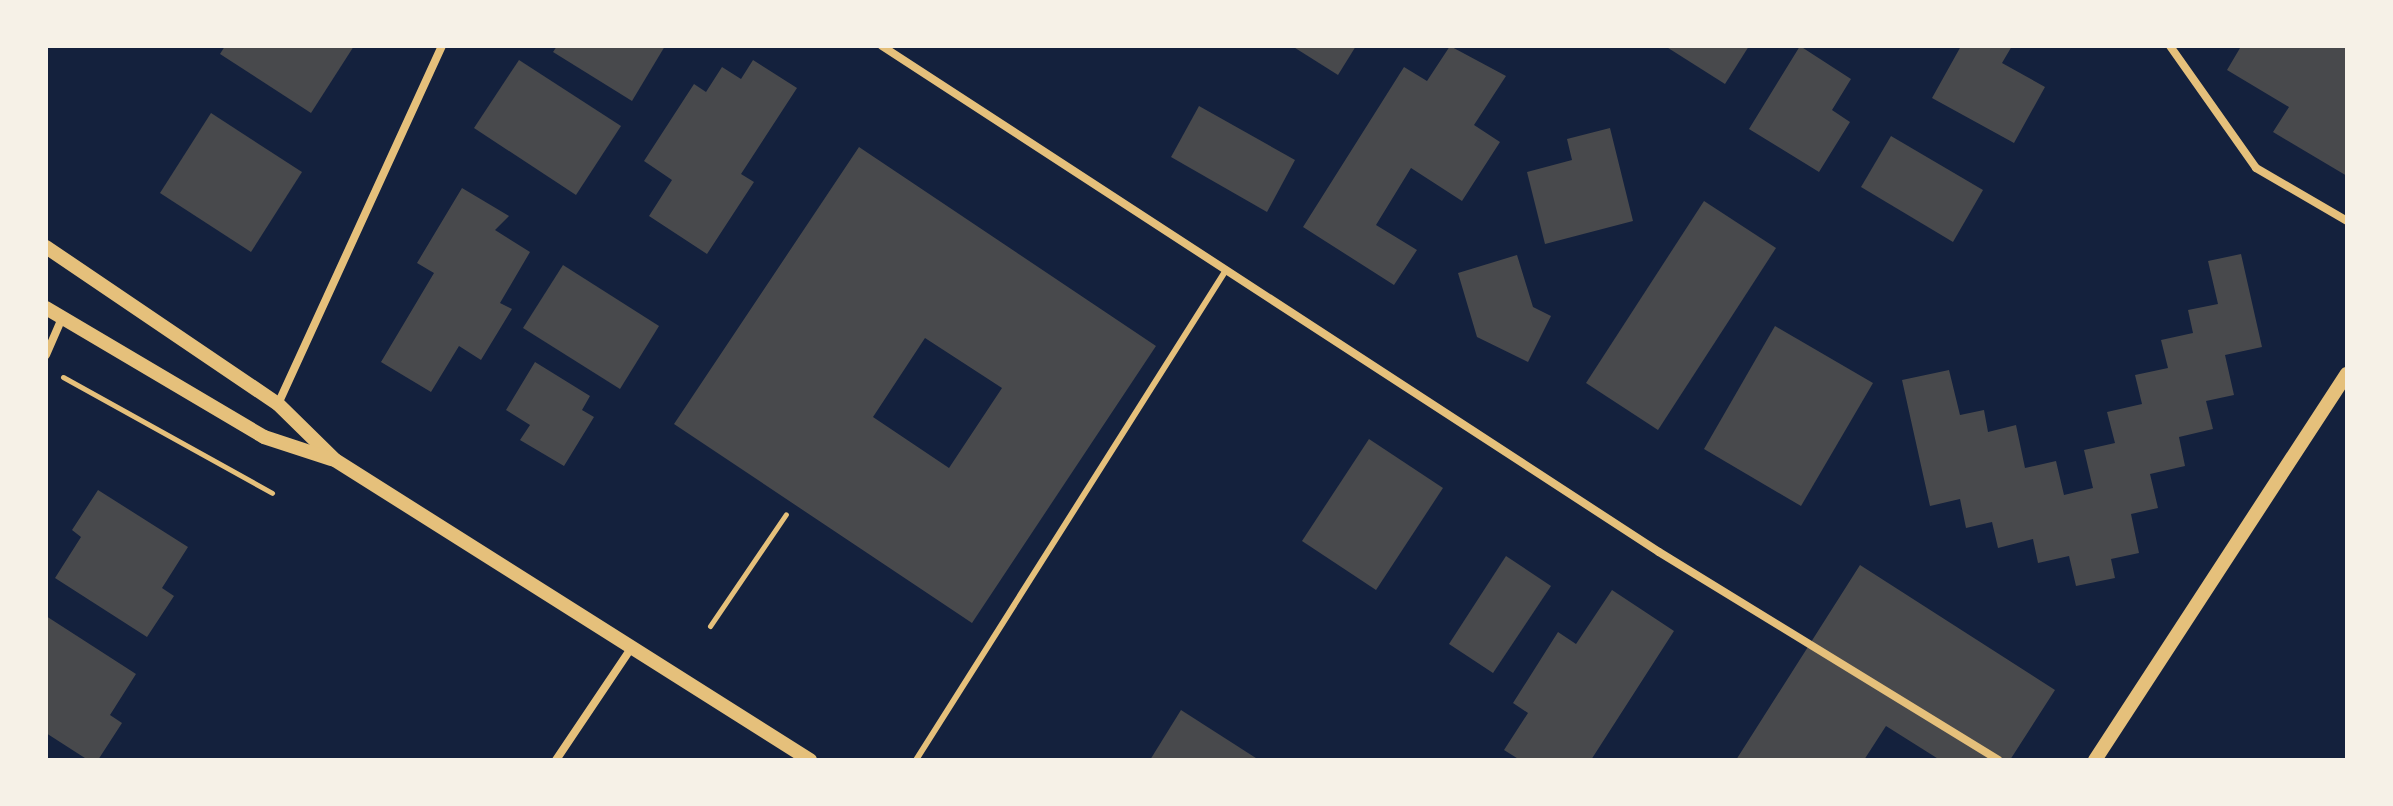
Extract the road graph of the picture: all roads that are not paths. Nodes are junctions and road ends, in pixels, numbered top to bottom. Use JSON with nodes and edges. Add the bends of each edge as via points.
{"nodes":[{"id":1,"x":442,"y":46,"type":"edge"},
{"id":2,"x":882,"y":46,"type":"edge"},
{"id":3,"x":2170,"y":46,"type":"edge"},
{"id":4,"x":2347,"y":221,"type":"edge"},
{"id":5,"x":46,"y":247,"type":"edge"},
{"id":6,"x":1226,"y":270,"type":"junction"},
{"id":7,"x":46,"y":308,"type":"edge"},
{"id":8,"x":62,"y":318,"type":"junction"},
{"id":9,"x":46,"y":355,"type":"edge"},
{"id":10,"x":2347,"y":374,"type":"edge"},
{"id":11,"x":278,"y":404,"type":"junction"},
{"id":12,"x":335,"y":460,"type":"junction"},
{"id":13,"x":632,"y":647,"type":"junction"},
{"id":14,"x":556,"y":760,"type":"edge"},
{"id":15,"x":810,"y":760,"type":"edge"},
{"id":16,"x":916,"y":760,"type":"edge"},
{"id":17,"x":1998,"y":760,"type":"edge"},
{"id":18,"x":2095,"y":760,"type":"edge"}],
"edges":[{"from":1,"to":11,"type":"street"},
{"from":2,"to":6,"type":"street"},
{"from":3,"to":4,"type":"street","via":[[2256,168]]},
{"from":5,"to":11,"type":"street"},
{"from":6,"to":16,"type":"lane"},
{"from":6,"to":17,"type":"street","via":[[1659,552]]},
{"from":7,"to":8,"type":"street"},
{"from":8,"to":9,"type":"street"},
{"from":8,"to":12,"type":"street","via":[[264,437]]},
{"from":10,"to":18,"type":"street"},
{"from":11,"to":12,"type":"street"},
{"from":12,"to":13,"type":"street"},
{"from":13,"to":14,"type":"street"},
{"from":13,"to":15,"type":"street"}]}
